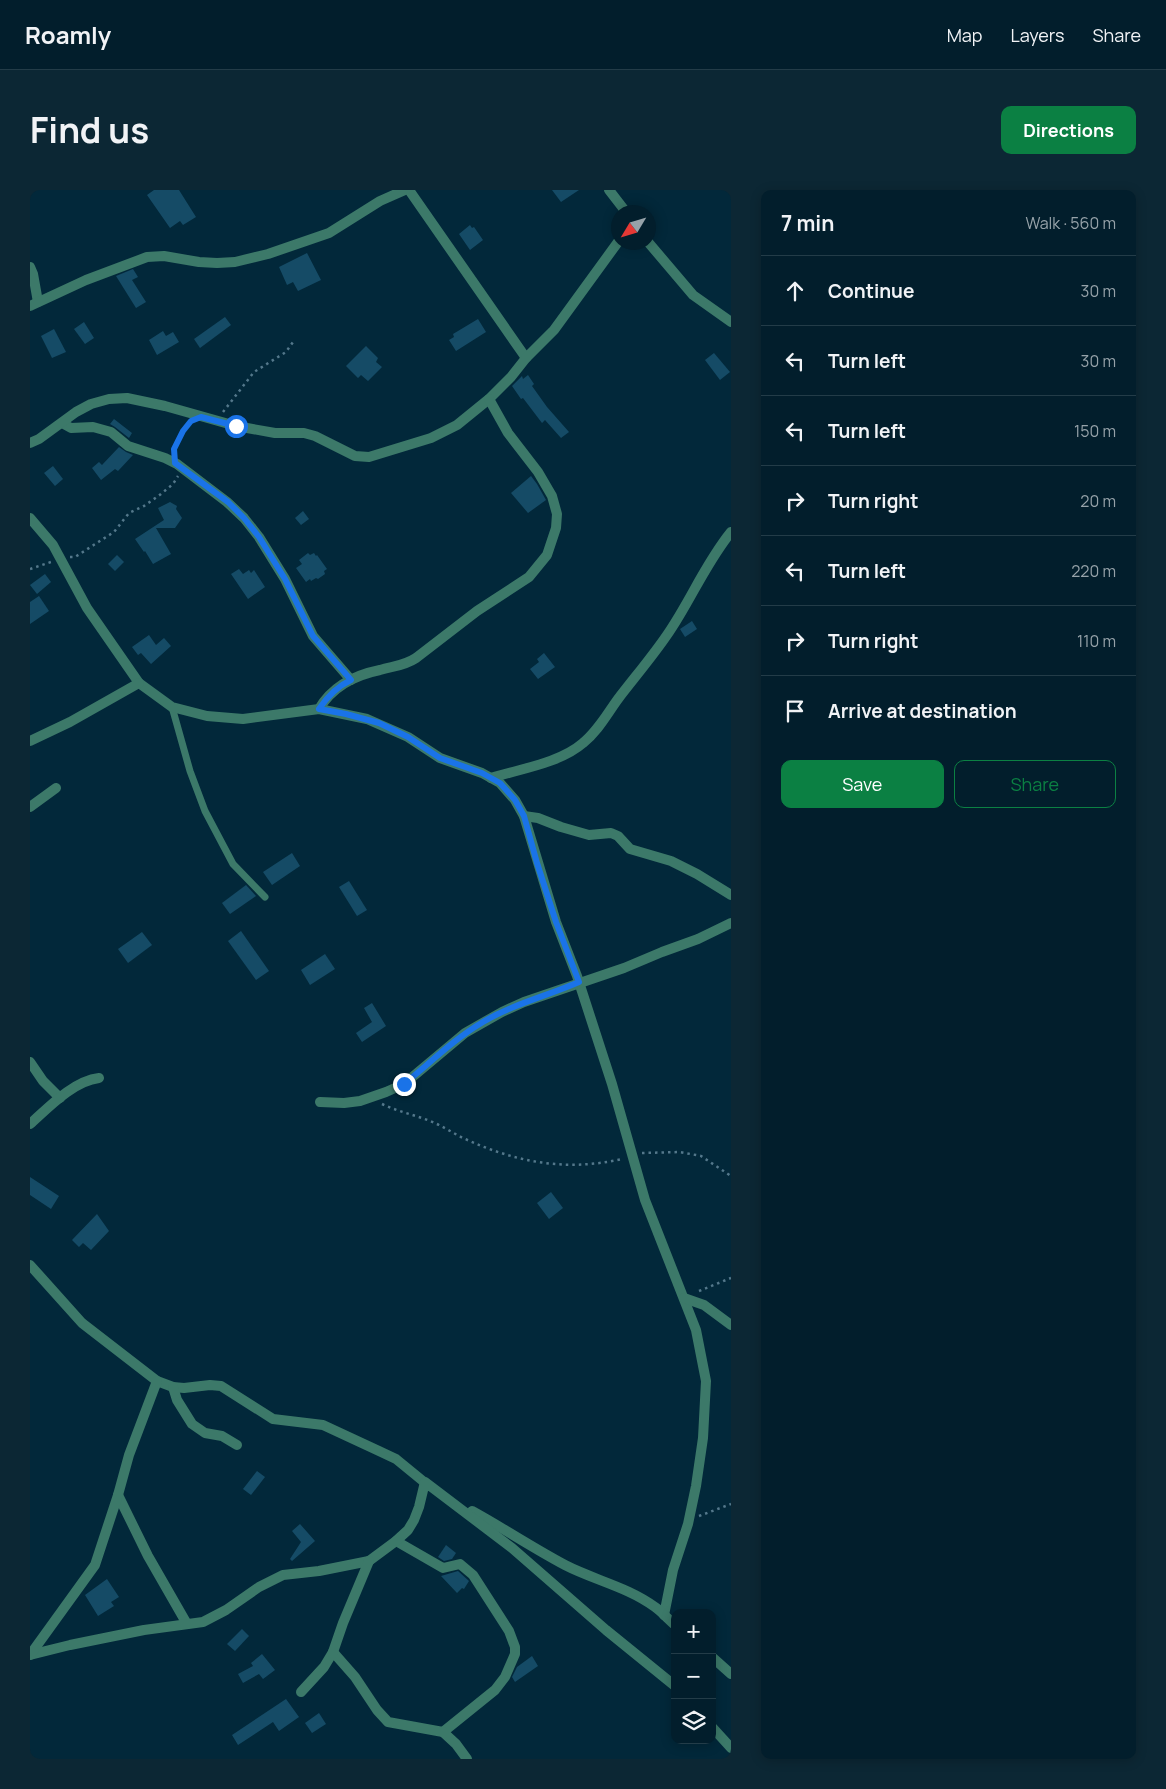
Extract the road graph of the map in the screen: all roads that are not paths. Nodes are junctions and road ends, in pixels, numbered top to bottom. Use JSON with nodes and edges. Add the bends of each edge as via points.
{"nodes":[{"id":1,"x":405,"y":190,"type":"edge"},
{"id":2,"x":409,"y":190,"type":"edge"},
{"id":3,"x":609,"y":190,"type":"edge"},
{"id":4,"x":621,"y":205,"type":"edge"},
{"id":5,"x":612,"y":250,"type":"edge"},
{"id":6,"x":655,"y":250,"type":"edge"},
{"id":7,"x":30,"y":266,"type":"edge"},
{"id":8,"x":34,"y":304,"type":"edge"},
{"id":9,"x":731,"y":322,"type":"edge"},
{"id":10,"x":526,"y":358,"type":"junction"},
{"id":11,"x":489,"y":399,"type":"junction"},
{"id":12,"x":62,"y":423,"type":"junction"},
{"id":13,"x":30,"y":443,"type":"edge"},
{"id":14,"x":30,"y":518,"type":"edge"},
{"id":15,"x":731,"y":532,"type":"edge"},
{"id":16,"x":351,"y":680,"type":"junction"},
{"id":17,"x":138,"y":682,"type":"junction"},
{"id":18,"x":172,"y":707,"type":"junction"},
{"id":19,"x":319,"y":709,"type":"junction"},
{"id":20,"x":30,"y":741,"type":"edge"},
{"id":21,"x":491,"y":778,"type":"junction"},
{"id":22,"x":56,"y":788,"type":"dead end"},
{"id":23,"x":30,"y":807,"type":"edge"},
{"id":24,"x":524,"y":816,"type":"junction"},
{"id":25,"x":731,"y":895,"type":"edge"},
{"id":26,"x":265,"y":896,"type":"dead end"},
{"id":27,"x":731,"y":922,"type":"edge"},
{"id":28,"x":579,"y":982,"type":"junction"},
{"id":29,"x":30,"y":1062,"type":"edge"},
{"id":30,"x":98,"y":1078,"type":"dead end"},
{"id":31,"x":60,"y":1098,"type":"junction"},
{"id":32,"x":320,"y":1102,"type":"dead end"},
{"id":33,"x":30,"y":1124,"type":"edge"},
{"id":34,"x":30,"y":1265,"type":"edge"},
{"id":35,"x":684,"y":1298,"type":"junction"},
{"id":36,"x":731,"y":1325,"type":"edge"},
{"id":37,"x":157,"y":1381,"type":"junction"},
{"id":38,"x":173,"y":1387,"type":"junction"},
{"id":39,"x":237,"y":1445,"type":"dead end"},
{"id":40,"x":429,"y":1485,"type":"junction"},
{"id":41,"x":118,"y":1495,"type":"junction"},
{"id":42,"x":396,"y":1541,"type":"junction"},
{"id":43,"x":369,"y":1561,"type":"junction"},
{"id":44,"x":664,"y":1615,"type":"junction"},
{"id":45,"x":671,"y":1621,"type":"edge"},
{"id":46,"x":187,"y":1624,"type":"junction"},
{"id":47,"x":333,"y":1652,"type":"junction"},
{"id":48,"x":30,"y":1655,"type":"edge"},
{"id":49,"x":716,"y":1661,"type":"edge"},
{"id":50,"x":731,"y":1674,"type":"edge"},
{"id":51,"x":671,"y":1683,"type":"edge"},
{"id":52,"x":301,"y":1692,"type":"dead end"},
{"id":53,"x":716,"y":1731,"type":"edge"},
{"id":54,"x":443,"y":1732,"type":"junction"},
{"id":55,"x":731,"y":1748,"type":"edge"},
{"id":56,"x":467,"y":1759,"type":"edge"}],
"edges":[{"from":1,"to":8,"type":"street","via":[[380,201],[329,233],[268,254],[217,263],[147,257]]},
{"from":2,"to":10,"type":"street"},
{"from":3,"to":4,"type":"street"},
{"from":5,"to":10,"type":"street","via":[[554,330]]},
{"from":6,"to":9,"type":"street","via":[[693,295]]},
{"from":7,"to":8,"type":"street"},
{"from":10,"to":11,"type":"street"},
{"from":11,"to":12,"type":"street","via":[[457,425],[431,438],[369,457],[356,456],[304,433],[257,430],[127,398],[91,404]]},
{"from":11,"to":16,"type":"street","via":[[508,433],[552,496],[557,514],[556,528],[547,555],[529,577],[477,610],[406,665],[378,670]]},
{"from":12,"to":13,"type":"street"},
{"from":12,"to":16,"type":"street","via":[[71,428],[104,428],[128,446],[175,463],[228,502],[259,537],[285,579],[313,636]]},
{"from":14,"to":17,"type":"street","via":[[53,545],[87,608]]},
{"from":15,"to":21,"type":"street","via":[[668,634],[601,725],[583,744],[543,763]]},
{"from":16,"to":19,"type":"street","via":[[325,699]]},
{"from":17,"to":18,"type":"street"},
{"from":17,"to":20,"type":"street","via":[[70,722]]},
{"from":18,"to":19,"type":"street","via":[[206,716],[243,719]]},
{"from":18,"to":26,"type":"lane","via":[[205,811],[233,864]]},
{"from":19,"to":21,"type":"street","via":[[379,723],[440,758]]},
{"from":21,"to":24,"type":"street","via":[[515,800]]},
{"from":22,"to":23,"type":"street"},
{"from":24,"to":25,"type":"street","via":[[588,835],[618,836],[630,849],[671,861]]},
{"from":24,"to":28,"type":"street","via":[[556,922]]},
{"from":27,"to":28,"type":"street","via":[[698,939]]},
{"from":28,"to":32,"type":"street","via":[[484,1021],[404,1084],[368,1098],[344,1103]]},
{"from":28,"to":35,"type":"street","via":[[646,1200]]},
{"from":29,"to":31,"type":"street"},
{"from":30,"to":31,"type":"street"},
{"from":31,"to":33,"type":"street"},
{"from":34,"to":37,"type":"street","via":[[82,1323]]},
{"from":35,"to":36,"type":"street","via":[[704,1305]]},
{"from":35,"to":44,"type":"street","via":[[696,1330],[706,1381],[703,1438],[689,1520],[673,1570]]},
{"from":37,"to":38,"type":"street"},
{"from":37,"to":41,"type":"street","via":[[129,1455]]},
{"from":38,"to":39,"type":"street","via":[[192,1424],[205,1433],[222,1436]]},
{"from":38,"to":40,"type":"street","via":[[220,1386],[273,1419],[323,1425],[396,1459]]},
{"from":40,"to":42,"type":"street","via":[[414,1520]]},
{"from":40,"to":44,"type":"street","via":[[516,1538],[586,1575],[627,1591]]},
{"from":40,"to":51,"type":"street","via":[[512,1548]]},
{"from":41,"to":46,"type":"street"},
{"from":41,"to":48,"type":"street","via":[[96,1565]]},
{"from":42,"to":43,"type":"street"},
{"from":42,"to":54,"type":"street","via":[[443,1568],[460,1564],[473,1574],[509,1630],[515,1647],[510,1668],[495,1690]]},
{"from":43,"to":46,"type":"street","via":[[283,1575],[213,1618]]},
{"from":43,"to":47,"type":"street"},
{"from":44,"to":45,"type":"street"},
{"from":46,"to":48,"type":"street","via":[[70,1644]]},
{"from":47,"to":52,"type":"street"},
{"from":47,"to":54,"type":"street","via":[[388,1722]]},
{"from":49,"to":50,"type":"street"},
{"from":53,"to":55,"type":"street"},
{"from":54,"to":56,"type":"street"}]}
